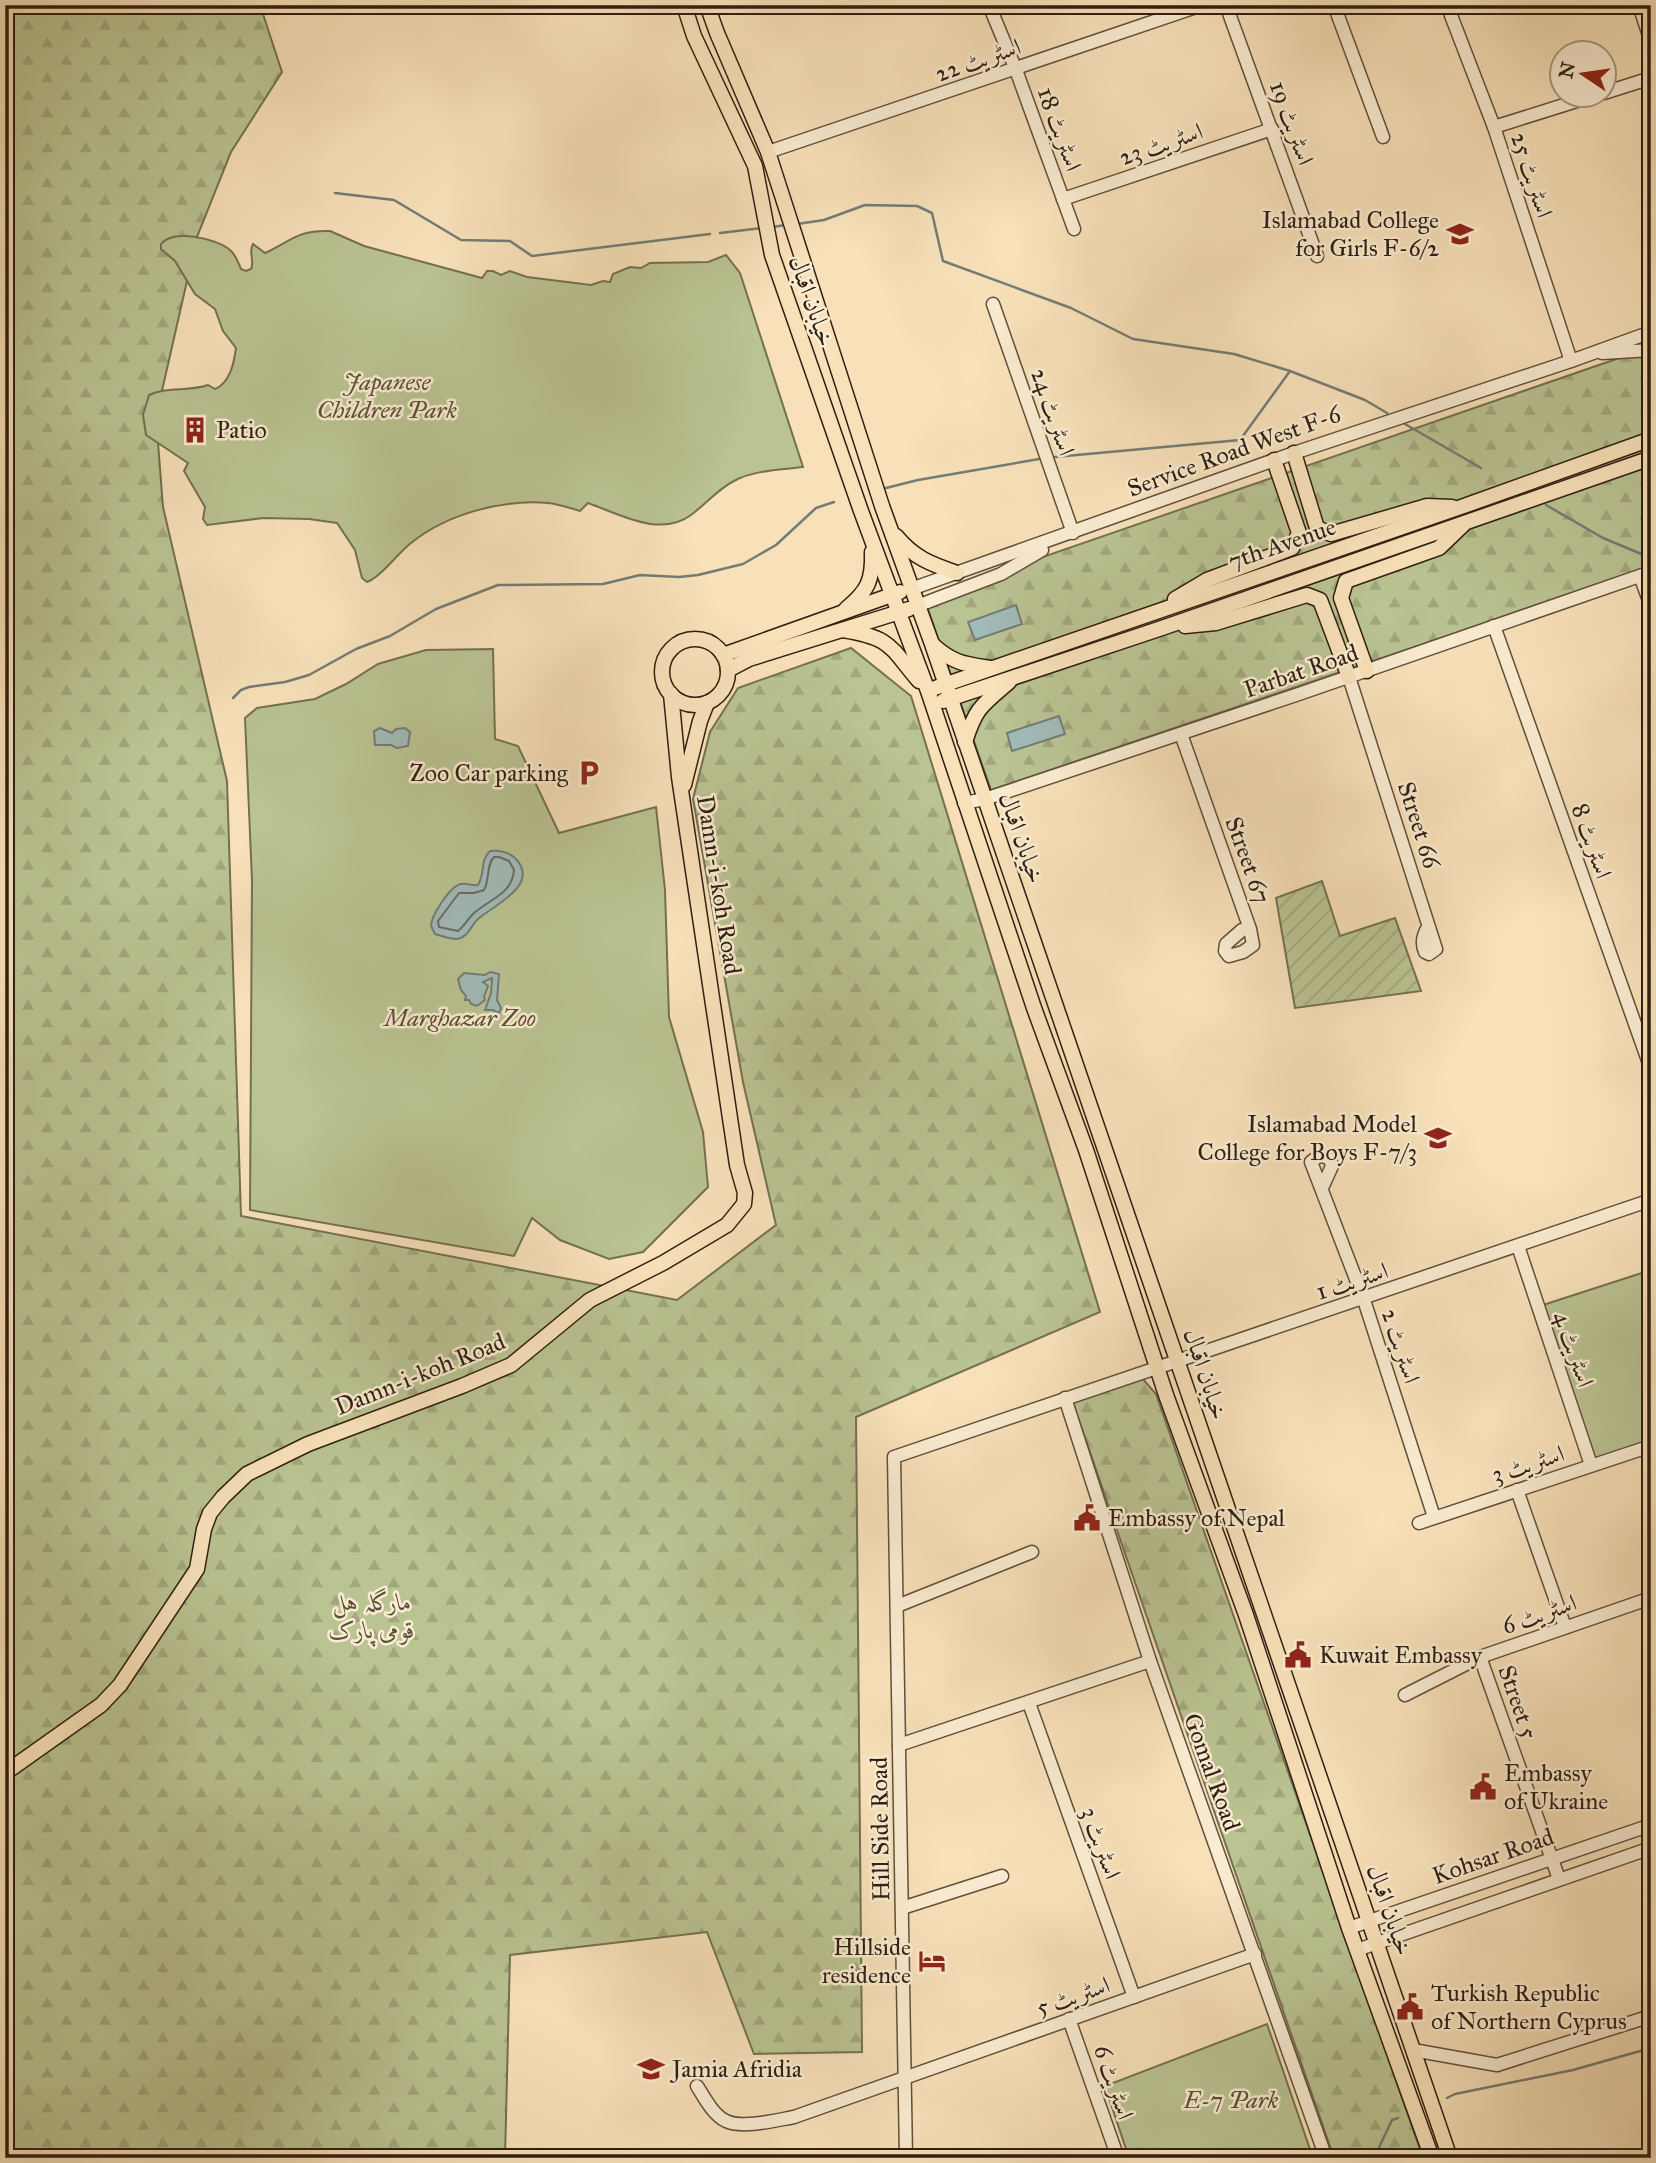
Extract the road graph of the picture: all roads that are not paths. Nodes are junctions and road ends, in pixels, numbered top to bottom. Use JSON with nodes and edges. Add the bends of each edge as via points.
{"nodes":[{"id":1,"x":684,"y":5,"type":"edge"},
{"id":2,"x":707,"y":5,"type":"edge"},
{"id":3,"x":989,"y":5,"type":"edge"},
{"id":4,"x":1202,"y":5,"type":"edge"},
{"id":5,"x":1226,"y":5,"type":"edge"},
{"id":6,"x":1335,"y":5,"type":"edge"},
{"id":7,"x":1447,"y":5,"type":"edge"},
{"id":8,"x":1639,"y":5,"type":"edge"},
{"id":9,"x":1651,"y":42,"type":"edge"},
{"id":10,"x":1016,"y":70,"type":"junction"},
{"id":11,"x":1651,"y":78,"type":"edge"},
{"id":12,"x":1618,"y":89,"type":"edge"},
{"id":13,"x":1557,"y":108,"type":"edge"},
{"id":14,"x":1272,"y":128,"type":"junction"},
{"id":15,"x":1494,"y":128,"type":"junction"},
{"id":16,"x":1383,"y":137,"type":"dead end"},
{"id":17,"x":768,"y":152,"type":"junction"},
{"id":18,"x":1063,"y":199,"type":"junction"},
{"id":19,"x":1074,"y":229,"type":"dead end"},
{"id":20,"x":1317,"y":256,"type":"dead end"},
{"id":21,"x":993,"y":304,"type":"dead end"},
{"id":22,"x":1651,"y":332,"type":"edge"},
{"id":23,"x":1651,"y":351,"type":"edge"},
{"id":24,"x":1591,"y":353,"type":"junction"},
{"id":25,"x":1571,"y":361,"type":"junction"},
{"id":26,"x":1651,"y":439,"type":"edge"},
{"id":27,"x":1294,"y":453,"type":"junction"},
{"id":28,"x":1651,"y":458,"type":"edge"},
{"id":29,"x":1274,"y":460,"type":"junction"},
{"id":30,"x":1463,"y":514,"type":"junction"},
{"id":31,"x":890,"y":530,"type":"junction"},
{"id":32,"x":1073,"y":533,"type":"junction"},
{"id":33,"x":872,"y":542,"type":"junction"},
{"id":34,"x":957,"y":573,"type":"junction"},
{"id":35,"x":1646,"y":574,"type":"edge"},
{"id":36,"x":911,"y":589,"type":"junction"},
{"id":37,"x":893,"y":594,"type":"junction"},
{"id":38,"x":917,"y":606,"type":"junction"},
{"id":39,"x":1651,"y":606,"type":"edge"},
{"id":40,"x":900,"y":612,"type":"junction"},
{"id":41,"x":1153,"y":613,"type":"junction"},
{"id":42,"x":836,"y":616,"type":"junction"},
{"id":43,"x":1494,"y":626,"type":"junction"},
{"id":44,"x":1162,"y":628,"type":"junction"},
{"id":45,"x":843,"y":630,"type":"junction"},
{"id":46,"x":932,"y":644,"type":"junction"},
{"id":47,"x":723,"y":655,"type":"junction"},
{"id":48,"x":995,"y":669,"type":"junction"},
{"id":49,"x":728,"y":670,"type":"junction"},
{"id":50,"x":1367,"y":671,"type":"junction"},
{"id":51,"x":1016,"y":677,"type":"junction"},
{"id":52,"x":1349,"y":677,"type":"junction"},
{"id":53,"x":928,"y":691,"type":"junction"},
{"id":54,"x":947,"y":692,"type":"junction"},
{"id":55,"x":671,"y":694,"type":"junction"},
{"id":56,"x":708,"y":703,"type":"junction"},
{"id":57,"x":932,"y":706,"type":"junction"},
{"id":58,"x":1181,"y":734,"type":"junction"},
{"id":59,"x":965,"y":742,"type":"junction"},
{"id":60,"x":682,"y":792,"type":"junction"},
{"id":61,"x":985,"y":799,"type":"junction"},
{"id":62,"x":964,"y":803,"type":"junction"},
{"id":63,"x":1428,"y":927,"type":"dead end"},
{"id":64,"x":1242,"y":930,"type":"dead end"},
{"id":65,"x":1651,"y":1069,"type":"edge"},
{"id":66,"x":1322,"y":1188,"type":"dead end"},
{"id":67,"x":1651,"y":1200,"type":"edge"},
{"id":68,"x":1518,"y":1247,"type":"junction"},
{"id":69,"x":1364,"y":1300,"type":"junction"},
{"id":70,"x":1178,"y":1360,"type":"junction"},
{"id":71,"x":1157,"y":1367,"type":"junction"},
{"id":72,"x":1065,"y":1398,"type":"junction"},
{"id":73,"x":1651,"y":1446,"type":"edge"},
{"id":74,"x":1591,"y":1465,"type":"junction"},
{"id":75,"x":1517,"y":1490,"type":"junction"},
{"id":76,"x":895,"y":1500,"type":"joint"},
{"id":77,"x":1434,"y":1517,"type":"junction"},
{"id":78,"x":1419,"y":1522,"type":"dead end"},
{"id":79,"x":1032,"y":1552,"type":"dead end"},
{"id":80,"x":1651,"y":1598,"type":"edge"},
{"id":81,"x":897,"y":1606,"type":"junction"},
{"id":82,"x":1565,"y":1627,"type":"junction"},
{"id":83,"x":1480,"y":1657,"type":"junction"},
{"id":84,"x":1150,"y":1661,"type":"junction"},
{"id":85,"x":1405,"y":1695,"type":"dead end"},
{"id":86,"x":1029,"y":1703,"type":"junction"},
{"id":87,"x":899,"y":1745,"type":"junction"},
{"id":88,"x":5,"y":1773,"type":"edge"},
{"id":89,"x":1651,"y":1825,"type":"edge"},
{"id":90,"x":1651,"y":1848,"type":"edge"},
{"id":91,"x":1550,"y":1858,"type":"junction"},
{"id":92,"x":1002,"y":1876,"type":"dead end"},
{"id":93,"x":1559,"y":1879,"type":"junction"},
{"id":94,"x":902,"y":1908,"type":"junction"},
{"id":95,"x":1369,"y":1922,"type":"junction"},
{"id":96,"x":1349,"y":1928,"type":"junction"},
{"id":97,"x":1378,"y":1942,"type":"junction"},
{"id":98,"x":1357,"y":1950,"type":"junction"},
{"id":99,"x":1255,"y":1954,"type":"junction"},
{"id":100,"x":1134,"y":1997,"type":"junction"},
{"id":101,"x":1651,"y":2016,"type":"edge"},
{"id":102,"x":1069,"y":2020,"type":"junction"},
{"id":103,"x":1413,"y":2050,"type":"junction"},
{"id":104,"x":905,"y":2078,"type":"junction"},
{"id":105,"x":696,"y":2086,"type":"dead end"},
{"id":106,"x":906,"y":2158,"type":"edge"},
{"id":107,"x":1118,"y":2158,"type":"edge"},
{"id":108,"x":1326,"y":2158,"type":"edge"},
{"id":109,"x":1432,"y":2158,"type":"edge"},
{"id":110,"x":1450,"y":2158,"type":"edge"}],
"edges":[{"from":1,"to":33,"type":"main road","name":"خیابان اقبال","via":[[755,166],[772,255]]},
{"from":2,"to":17,"type":"main road","name":"خیابان اقبال"},
{"from":3,"to":10,"type":"street","name":"اسٹریٹ 18"},
{"from":4,"to":10,"type":"street","name":"اسٹریٹ 22"},
{"from":5,"to":14,"type":"street","name":"اسٹریٹ 19"},
{"from":6,"to":16,"type":"street"},
{"from":7,"to":15,"type":"street","name":"اسٹریٹ 25"},
{"from":8,"to":9,"type":"street"},
{"from":10,"to":17,"type":"street","name":"اسٹریٹ 22"},
{"from":10,"to":18,"type":"street","name":"اسٹریٹ 18"},
{"from":11,"to":12,"type":"street"},
{"from":13,"to":15,"type":"street"},
{"from":14,"to":18,"type":"street","name":"اسٹریٹ 23"},
{"from":14,"to":20,"type":"street","name":"اسٹریٹ 19"},
{"from":15,"to":25,"type":"street","name":"اسٹریٹ 25"},
{"from":17,"to":31,"type":"main road","name":"خیابان اقبال"},
{"from":18,"to":19,"type":"street","name":"اسٹریٹ 18"},
{"from":21,"to":32,"type":"street","name":"اسٹریٹ 24"},
{"from":22,"to":24,"type":"street","name":"Service Road West F-6"},
{"from":23,"to":24,"type":"street","name":"Service Road West F-6"},
{"from":24,"to":25,"type":"street","name":"Service Road West F-6"},
{"from":25,"to":27,"type":"street","name":"Service Road West F-6"},
{"from":26,"to":30,"type":"main road","name":"7th Avenue"},
{"from":27,"to":29,"type":"street","name":"Service Road West F-6"},
{"from":27,"to":30,"type":"main road","via":[[1317,528],[1331,534],[1427,506]]},
{"from":28,"to":30,"type":"main road","name":"7th Avenue"},
{"from":29,"to":32,"type":"street","name":"Service Road West F-6"},
{"from":29,"to":41,"type":"main road","via":[[1299,533],[1292,548],[1207,580]]},
{"from":30,"to":41,"type":"main road","name":"7th Avenue"},
{"from":30,"to":44,"type":"main road","name":"7th Avenue"},
{"from":30,"to":50,"type":"main road","via":[[1439,548],[1346,582],[1341,598]]},
{"from":31,"to":34,"type":"main road","via":[[907,550]]},
{"from":31,"to":36,"type":"main road","name":"خیابان اقبال"},
{"from":32,"to":34,"type":"street","name":"Service Road West F-6"},
{"from":32,"to":38,"type":"street","via":[[1001,575]]},
{"from":33,"to":37,"type":"main road","name":"خیابان اقبال"},
{"from":33,"to":42,"type":"main road","via":[[873,573],[867,588]]},
{"from":34,"to":36,"type":"street","name":"Service Road West F-6"},
{"from":35,"to":39,"type":"street"},
{"from":35,"to":43,"type":"street","name":"Parbat Road"},
{"from":36,"to":37,"type":"main road","name":"Service Road West F-6"},
{"from":36,"to":38,"type":"main road","name":"خیابان اقبال"},
{"from":37,"to":40,"type":"main road","name":"خیابان اقبال"},
{"from":37,"to":42,"type":"main road"},
{"from":38,"to":40,"type":"main road"},
{"from":38,"to":46,"type":"main road","name":"خیابان اقبال"},
{"from":40,"to":45,"type":"main road"},
{"from":40,"to":53,"type":"main road","name":"خیابان اقبال"},
{"from":41,"to":48,"type":"main road","name":"7th Avenue"},
{"from":42,"to":47,"type":"main road"},
{"from":43,"to":50,"type":"street","name":"Parbat Road"},
{"from":43,"to":65,"type":"street","name":"اسٹریٹ 8"},
{"from":44,"to":51,"type":"main road","name":"7th Avenue"},
{"from":44,"to":52,"type":"main road","via":[[1216,623],[1307,595],[1320,600]]},
{"from":45,"to":49,"type":"main road"},
{"from":45,"to":53,"type":"main road","via":[[872,635],[888,644]]},
{"from":46,"to":48,"type":"main road","via":[[960,664]]},
{"from":46,"to":54,"type":"main road","name":"خیابان اقبال"},
{"from":47,"to":49,"type":"main road"},
{"from":47,"to":55,"type":"main road","via":[[706,641],[695,639],[674,647],[663,668]]},
{"from":48,"to":54,"type":"main road","name":"7th Avenue"},
{"from":49,"to":56,"type":"main road","via":[[723,690]]},
{"from":50,"to":52,"type":"street","name":"Parbat Road"},
{"from":51,"to":54,"type":"main road","name":"7th Avenue"},
{"from":51,"to":59,"type":"main road","via":[[979,708]]},
{"from":52,"to":58,"type":"street","name":"Parbat Road"},
{"from":52,"to":63,"type":"street","name":"Street 66","via":[[1436,949],[1429,954],[1423,946]]},
{"from":53,"to":54,"type":"main road","name":"7th Avenue"},
{"from":53,"to":57,"type":"main road","name":"خیابان اقبال"},
{"from":54,"to":57,"type":"main road","name":"7th Avenue"},
{"from":54,"to":59,"type":"main road","name":"خیابان اقبال"},
{"from":55,"to":56,"type":"main road","via":[[688,704]]},
{"from":55,"to":60,"type":"main road","name":"Damn-i-koh Road"},
{"from":56,"to":60,"type":"main road"},
{"from":57,"to":62,"type":"main road","name":"خیابان اقبال"},
{"from":58,"to":61,"type":"street","name":"Parbat Road"},
{"from":58,"to":64,"type":"street","name":"Street 67","via":[[1251,929],[1253,945],[1229,956],[1226,944]]},
{"from":59,"to":61,"type":"main road","name":"خیابان اقبال"},
{"from":60,"to":88,"type":"main road","name":"Damn-i-koh Road","via":[[737,1165],[745,1193],[738,1214],[712,1235],[590,1300],[502,1370],[308,1444],[247,1474],[210,1513],[197,1569],[120,1685],[101,1705]]},
{"from":61,"to":62,"type":"street","name":"Parbat Road"},
{"from":61,"to":70,"type":"main road","name":"خیابان اقبال"},
{"from":62,"to":71,"type":"main road","name":"خیابان اقبال"},
{"from":66,"to":69,"type":"street","name":"اسٹریٹ 2","via":[[1332,1166],[1330,1159],[1320,1155],[1311,1162]]},
{"from":67,"to":68,"type":"street","name":"اسٹریٹ 1"},
{"from":68,"to":69,"type":"street","name":"اسٹریٹ 1"},
{"from":68,"to":74,"type":"street","name":"اسٹریٹ 4"},
{"from":69,"to":70,"type":"street","name":"اسٹریٹ 1"},
{"from":69,"to":77,"type":"street","name":"اسٹریٹ 2"},
{"from":70,"to":71,"type":"street","name":"اسٹریٹ 1"},
{"from":70,"to":95,"type":"main road","name":"خیابان اقبال"},
{"from":71,"to":72,"type":"street","name":"اسٹریٹ 1"},
{"from":71,"to":96,"type":"main road","name":"خیابان اقبال","via":[[1246,1615]]},
{"from":72,"to":76,"type":"street","name":"اسٹریٹ 1","via":[[894,1457]]},
{"from":72,"to":84,"type":"street","name":"Gomal Road"},
{"from":73,"to":74,"type":"street","name":"اسٹریٹ 3"},
{"from":74,"to":75,"type":"street","name":"اسٹریٹ 3"},
{"from":75,"to":77,"type":"street","name":"اسٹریٹ 3"},
{"from":75,"to":82,"type":"street"},
{"from":76,"to":81,"type":"street","name":"Hill Side Road"},
{"from":77,"to":78,"type":"street","name":"اسٹریٹ 3"},
{"from":79,"to":81,"type":"street"},
{"from":80,"to":82,"type":"street","name":"اسٹریٹ 6"},
{"from":81,"to":87,"type":"street","name":"Hill Side Road"},
{"from":82,"to":83,"type":"street","name":"اسٹریٹ 6"},
{"from":83,"to":85,"type":"street","name":"اسٹریٹ 6"},
{"from":83,"to":91,"type":"street","name":"Street 5"},
{"from":84,"to":86,"type":"street"},
{"from":84,"to":99,"type":"street","name":"Gomal Road"},
{"from":86,"to":87,"type":"street"},
{"from":86,"to":100,"type":"street","name":"اسٹریٹ 3"},
{"from":87,"to":94,"type":"street","name":"Hill Side Road"},
{"from":89,"to":91,"type":"street","name":"Kohsar Road"},
{"from":90,"to":93,"type":"street","name":"Kohsar Road"},
{"from":91,"to":93,"type":"street","name":"Street 5"},
{"from":91,"to":95,"type":"street","name":"Kohsar Road"},
{"from":92,"to":94,"type":"street"},
{"from":93,"to":97,"type":"street","name":"Kohsar Road"},
{"from":94,"to":104,"type":"street","name":"Hill Side Road"},
{"from":95,"to":96,"type":"street","name":"Kohsar Road"},
{"from":95,"to":97,"type":"main road","name":"خیابان اقبال"},
{"from":96,"to":98,"type":"main road","name":"خیابان اقبال"},
{"from":97,"to":98,"type":"street","name":"Kohsar Road"},
{"from":97,"to":103,"type":"main road","name":"خیابان اقبال"},
{"from":98,"to":109,"type":"main road","name":"خیابان اقبال"},
{"from":99,"to":100,"type":"street","name":"اسٹریٹ 5"},
{"from":99,"to":108,"type":"street","name":"Gomal Road"},
{"from":100,"to":102,"type":"street","name":"اسٹریٹ 5"},
{"from":101,"to":103,"type":"street","via":[[1497,2065]]},
{"from":102,"to":104,"type":"street","name":"اسٹریٹ 5"},
{"from":102,"to":107,"type":"street","name":"اسٹریٹ 6"},
{"from":103,"to":110,"type":"main road","name":"خیابان اقبال"},
{"from":104,"to":105,"type":"street","name":"اسٹریٹ 5","via":[[794,2117],[759,2124],[726,2122]]},
{"from":104,"to":106,"type":"street","name":"Hill Side Road"}]}
